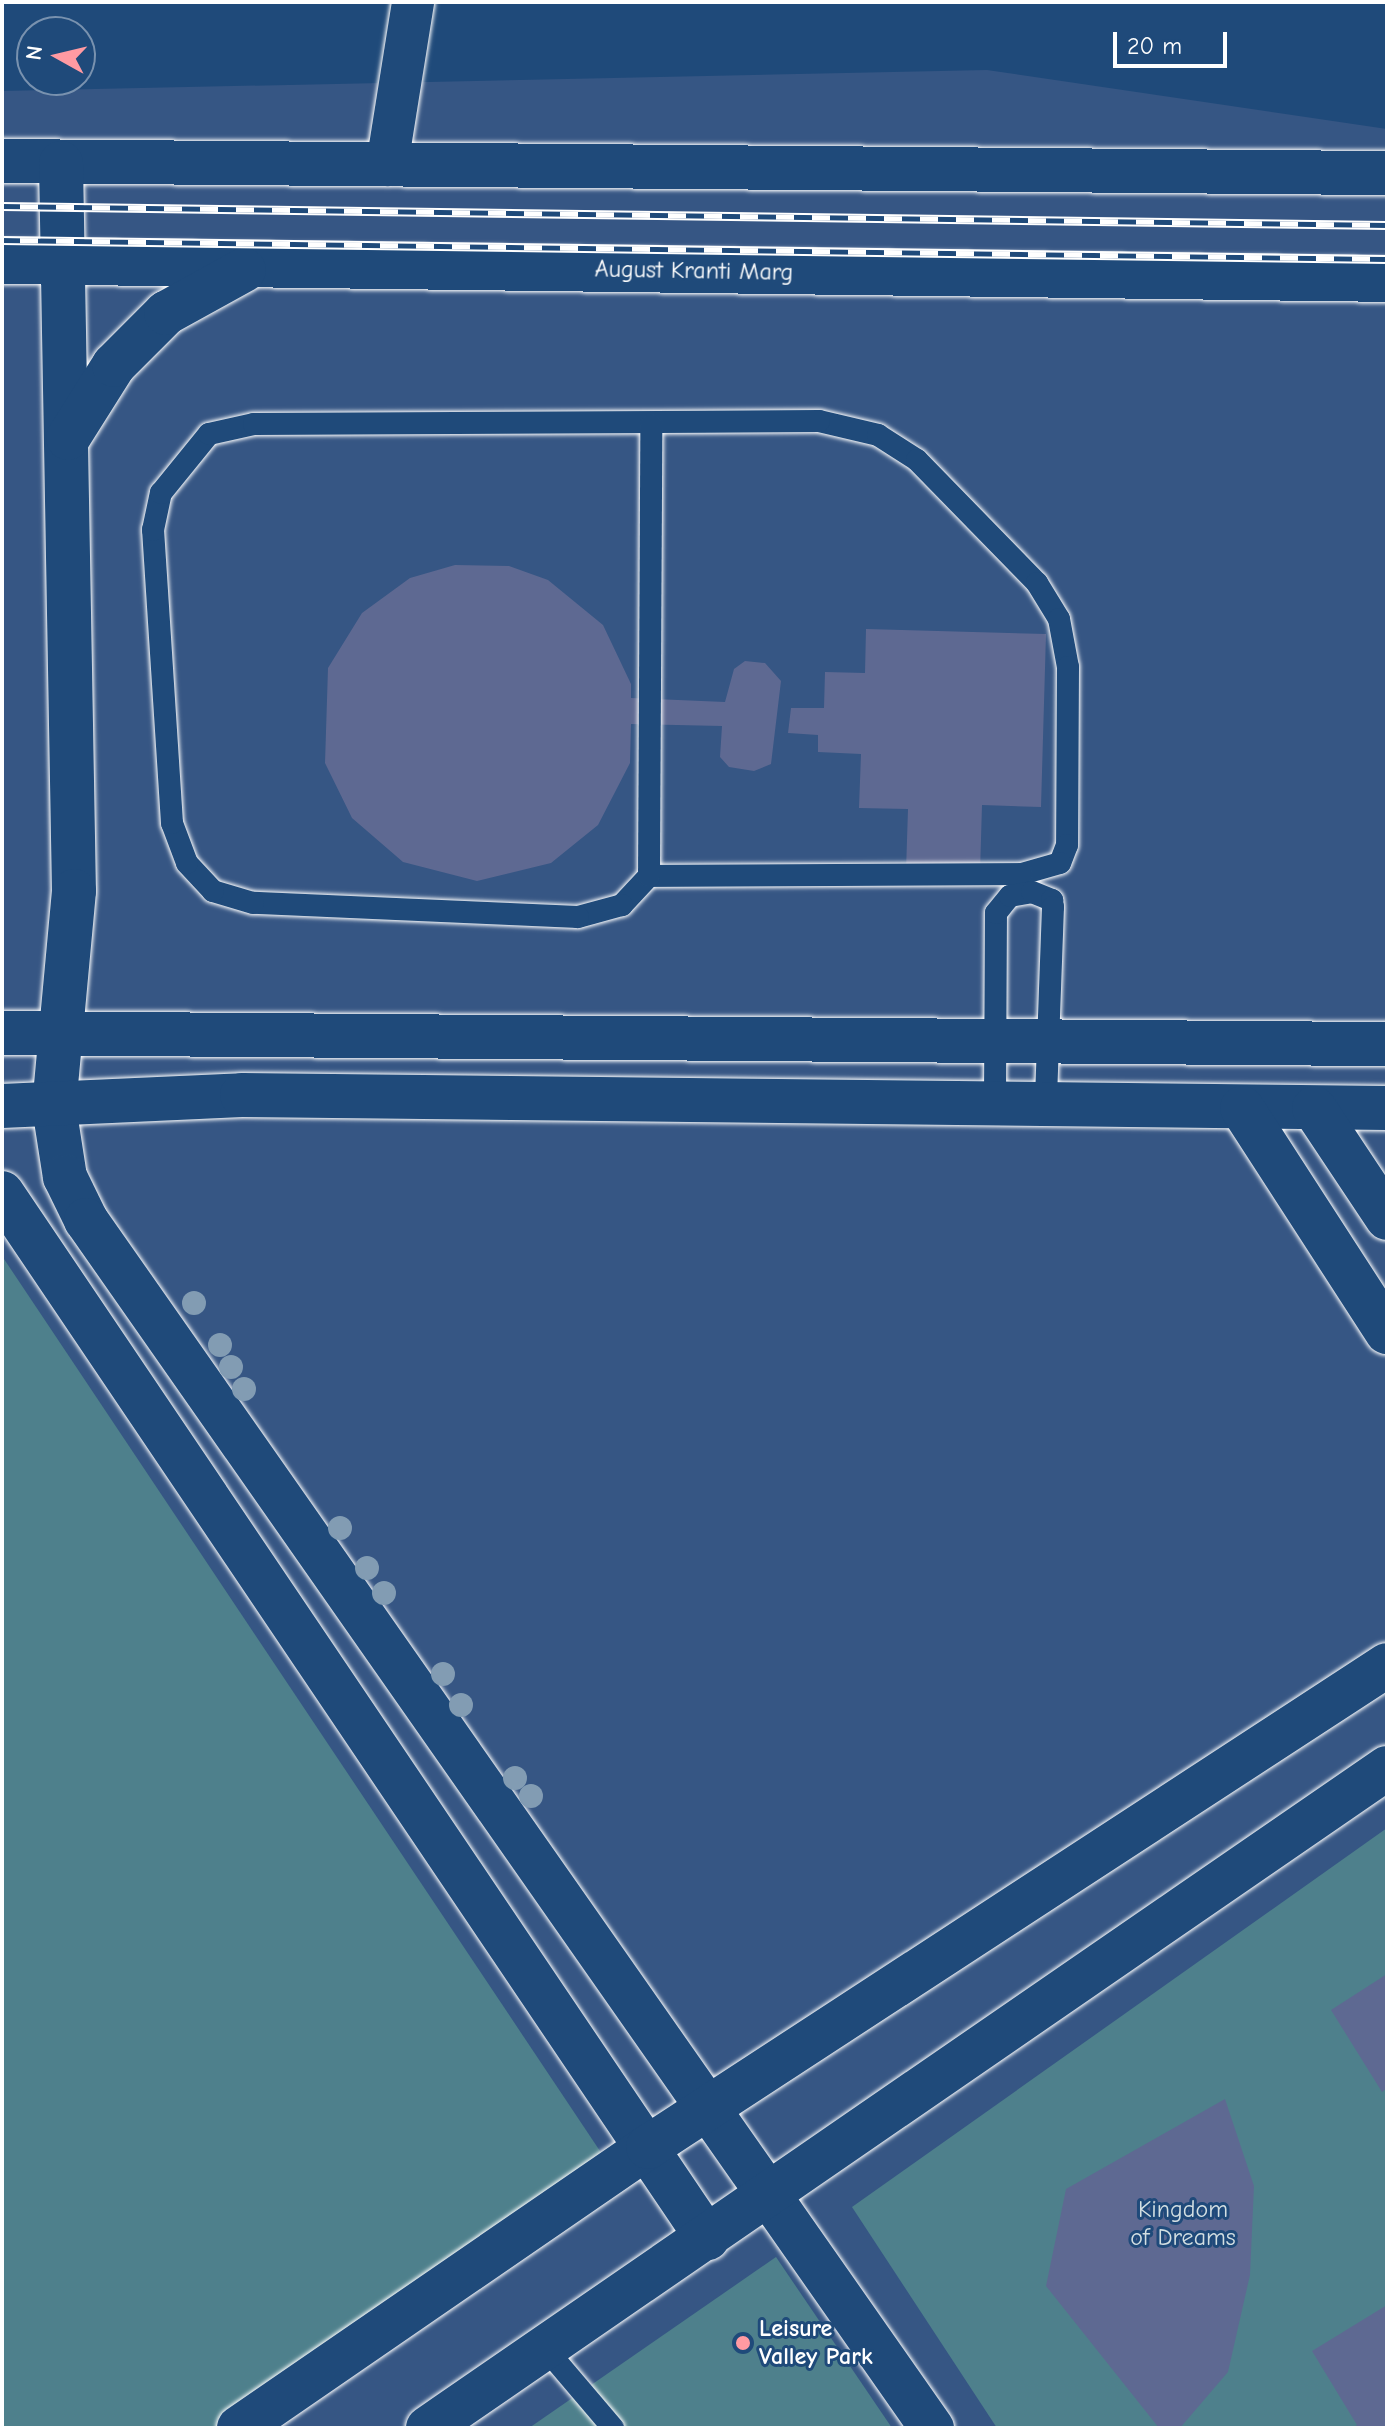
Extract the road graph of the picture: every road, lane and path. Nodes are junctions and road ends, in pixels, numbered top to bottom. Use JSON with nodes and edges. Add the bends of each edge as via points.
{"nodes":[{"id":1,"x":413,"y":2,"type":"edge"},
{"id":2,"x":2,"y":161,"type":"edge"},
{"id":3,"x":61,"y":163,"type":"junction"},
{"id":4,"x":387,"y":165,"type":"junction"},
{"id":5,"x":1387,"y":173,"type":"edge"},
{"id":6,"x":2,"y":262,"type":"edge"},
{"id":7,"x":62,"y":263,"type":"junction"},
{"id":8,"x":253,"y":266,"type":"junction"},
{"id":9,"x":1387,"y":280,"type":"edge"},
{"id":10,"x":651,"y":425,"type":"junction"},
{"id":11,"x":68,"y":438,"type":"junction"},
{"id":12,"x":649,"y":876,"type":"junction"},
{"id":13,"x":1023,"y":884,"type":"junction"},
{"id":14,"x":2,"y":1033,"type":"edge"},
{"id":15,"x":61,"y":1033,"type":"junction"},
{"id":16,"x":996,"y":1040,"type":"junction"},
{"id":17,"x":1051,"y":1040,"type":"junction"},
{"id":18,"x":1387,"y":1044,"type":"edge"},
{"id":19,"x":995,"y":1099,"type":"junction"},
{"id":20,"x":1046,"y":1100,"type":"junction"},
{"id":21,"x":2,"y":1106,"type":"edge"},
{"id":22,"x":54,"y":1107,"type":"junction"},
{"id":23,"x":1242,"y":1108,"type":"junction"},
{"id":24,"x":1314,"y":1108,"type":"junction"},
{"id":25,"x":1387,"y":1108,"type":"edge"},
{"id":26,"x":2,"y":1193,"type":"edge"},
{"id":27,"x":1387,"y":1218,"type":"edge"},
{"id":28,"x":1387,"y":1332,"type":"edge"},
{"id":29,"x":1387,"y":1665,"type":"edge"},
{"id":30,"x":1387,"y":1768,"type":"edge"},
{"id":31,"x":712,"y":2106,"type":"junction"},
{"id":32,"x":648,"y":2147,"type":"junction"},
{"id":33,"x":770,"y":2194,"type":"junction"},
{"id":34,"x":707,"y":2238,"type":"junction"},
{"id":35,"x":545,"y":2348,"type":"junction"},
{"id":36,"x":239,"y":2428,"type":"edge"},
{"id":37,"x":428,"y":2428,"type":"edge"},
{"id":38,"x":613,"y":2428,"type":"edge"},
{"id":39,"x":932,"y":2428,"type":"edge"}],
"edges":[{"from":1,"to":4,"type":"street"},
{"from":2,"to":3,"type":"street"},
{"from":3,"to":4,"type":"street"},
{"from":3,"to":7,"type":"street"},
{"from":4,"to":5,"type":"street"},
{"from":6,"to":7,"type":"street","name":"August Kranti Marg"},
{"from":7,"to":8,"type":"street","name":"August Kranti Marg"},
{"from":7,"to":11,"type":"street"},
{"from":8,"to":9,"type":"street","name":"August Kranti Marg"},
{"from":8,"to":11,"type":"street","via":[[198,290],[166,313],[114,365]]},
{"from":10,"to":12,"type":"lane"},
{"from":10,"to":12,"type":"lane","via":[[254,424],[209,434],[180,462],[161,493],[153,530],[172,823],[187,863],[213,891],[253,903],[578,917],[622,905]]},
{"from":10,"to":13,"type":"lane","via":[[819,421],[878,435],[917,460],[1037,583],[1059,619],[1068,667],[1067,845],[1060,863]]},
{"from":11,"to":15,"type":"street","via":[[74,891]]},
{"from":12,"to":13,"type":"lane"},
{"from":13,"to":16,"type":"lane","via":[[996,913]]},
{"from":13,"to":17,"type":"lane","via":[[1052,900]]},
{"from":14,"to":15,"type":"street"},
{"from":15,"to":16,"type":"street"},
{"from":15,"to":22,"type":"street"},
{"from":16,"to":17,"type":"street"},
{"from":16,"to":19,"type":"lane"},
{"from":17,"to":18,"type":"street"},
{"from":17,"to":20,"type":"lane"},
{"from":19,"to":20,"type":"street"},
{"from":19,"to":22,"type":"street","via":[[242,1095]]},
{"from":20,"to":23,"type":"street"},
{"from":21,"to":22,"type":"street"},
{"from":22,"to":31,"type":"street","via":[[61,1162],[86,1220]]},
{"from":23,"to":24,"type":"street"},
{"from":23,"to":28,"type":"street"},
{"from":24,"to":25,"type":"street"},
{"from":24,"to":27,"type":"street"},
{"from":26,"to":32,"type":"street","via":[[152,1423]]},
{"from":29,"to":31,"type":"street"},
{"from":30,"to":33,"type":"street"},
{"from":31,"to":32,"type":"street"},
{"from":31,"to":33,"type":"street"},
{"from":32,"to":34,"type":"street"},
{"from":32,"to":36,"type":"street"},
{"from":33,"to":34,"type":"street"},
{"from":33,"to":39,"type":"street"},
{"from":34,"to":35,"type":"street"},
{"from":35,"to":37,"type":"street"},
{"from":35,"to":38,"type":"lane"}]}
